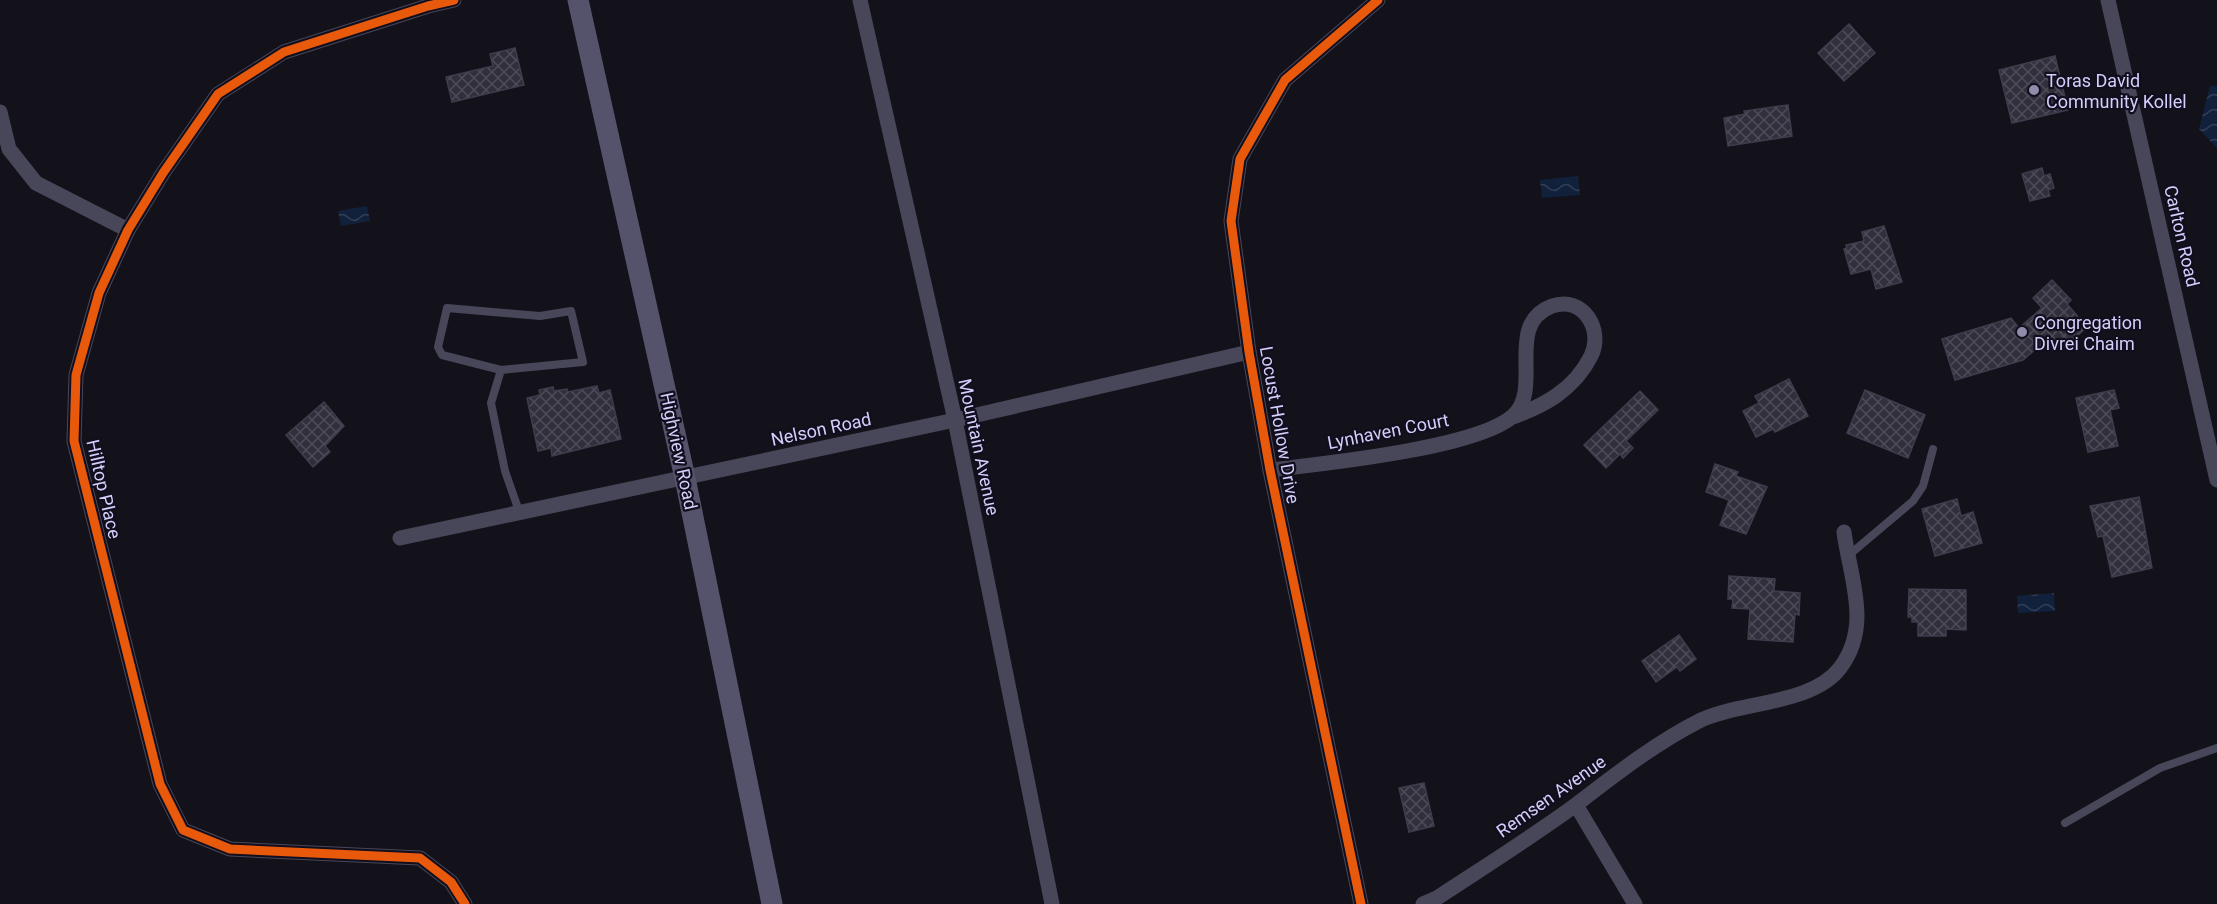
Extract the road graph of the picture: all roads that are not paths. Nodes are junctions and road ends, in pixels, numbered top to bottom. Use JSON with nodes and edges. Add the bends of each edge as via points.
{"nodes":[{"id":1,"x":454,"y":0,"type":"edge"},
{"id":2,"x":578,"y":0,"type":"edge"},
{"id":3,"x":860,"y":0,"type":"edge"},
{"id":4,"x":1378,"y":0,"type":"edge"},
{"id":5,"x":2108,"y":0,"type":"edge"},
{"id":6,"x":0,"y":112,"type":"edge"},
{"id":7,"x":128,"y":230,"type":"junction"},
{"id":8,"x":1249,"y":352,"type":"junction"},
{"id":9,"x":501,"y":370,"type":"junction"},
{"id":10,"x":1510,"y":418,"type":"junction"},
{"id":11,"x":955,"y":420,"type":"junction"},
{"id":12,"x":1933,"y":449,"type":"dead end"},
{"id":13,"x":1270,"y":470,"type":"junction"},
{"id":14,"x":685,"y":478,"type":"junction"},
{"id":15,"x":2217,"y":480,"type":"edge"},
{"id":16,"x":520,"y":514,"type":"junction"},
{"id":17,"x":1844,"y":532,"type":"dead end"},
{"id":18,"x":400,"y":538,"type":"dead end"},
{"id":19,"x":1847,"y":556,"type":"junction"},
{"id":20,"x":2217,"y":748,"type":"edge"},
{"id":21,"x":1576,"y":805,"type":"junction"},
{"id":22,"x":2065,"y":823,"type":"dead end"},
{"id":23,"x":465,"y":904,"type":"edge"},
{"id":24,"x":772,"y":904,"type":"edge"},
{"id":25,"x":1052,"y":904,"type":"edge"},
{"id":26,"x":1361,"y":904,"type":"edge"},
{"id":27,"x":1423,"y":904,"type":"edge"},
{"id":28,"x":1635,"y":904,"type":"edge"}],
"edges":[{"from":1,"to":7,"type":"street","name":"Hilltop Place","via":[[284,52],[218,94]]},
{"from":2,"to":14,"type":"street","name":"Highview Road"},
{"from":3,"to":11,"type":"street","name":"Mountain Avenue"},
{"from":4,"to":8,"type":"street","name":"Locust Hollow Drive","via":[[1285,80],[1240,159],[1231,221]]},
{"from":5,"to":15,"type":"street","name":"Carlton Road"},
{"from":6,"to":7,"type":"street","via":[[9,149],[36,183]]},
{"from":7,"to":23,"type":"street","name":"Hilltop Place","via":[[99,293],[76,375],[74,441],[160,784],[183,830],[230,849],[420,858],[451,882]]},
{"from":8,"to":11,"type":"street","name":"Nelson Road"},
{"from":8,"to":13,"type":"street","name":"Locust Hollow Drive"},
{"from":9,"to":9,"type":"lane","via":[[583,362],[571,311],[540,316],[447,308],[438,347],[442,355]]},
{"from":9,"to":16,"type":"lane","via":[[491,403],[505,471]]},
{"from":10,"to":10,"type":"street","name":"Lynhaven Court","via":[[1520,409],[1523,399],[1526,346],[1533,321],[1552,306],[1576,306],[1591,319],[1595,329],[1592,354],[1581,373],[1555,398]]},
{"from":10,"to":13,"type":"street","name":"Lynhaven Court","via":[[1473,435],[1382,456]]},
{"from":11,"to":14,"type":"street","name":"Nelson Road"},
{"from":11,"to":25,"type":"street","name":"Mountain Avenue"},
{"from":12,"to":19,"type":"lane","via":[[1923,486],[1913,501]]},
{"from":13,"to":26,"type":"street","name":"Locust Hollow Drive"},
{"from":14,"to":16,"type":"street","name":"Nelson Road"},
{"from":14,"to":24,"type":"street","name":"Highview Road"},
{"from":16,"to":18,"type":"street","name":"Nelson Road"},
{"from":17,"to":19,"type":"street","name":"Remsen Avenue"},
{"from":19,"to":21,"type":"street","name":"Remsen Avenue","via":[[1858,610],[1856,634],[1839,670],[1816,686],[1782,699],[1702,720],[1643,756]]},
{"from":20,"to":22,"type":"lane","via":[[2160,768]]},
{"from":21,"to":27,"type":"street","name":"Remsen Avenue"},
{"from":21,"to":28,"type":"street"}]}
